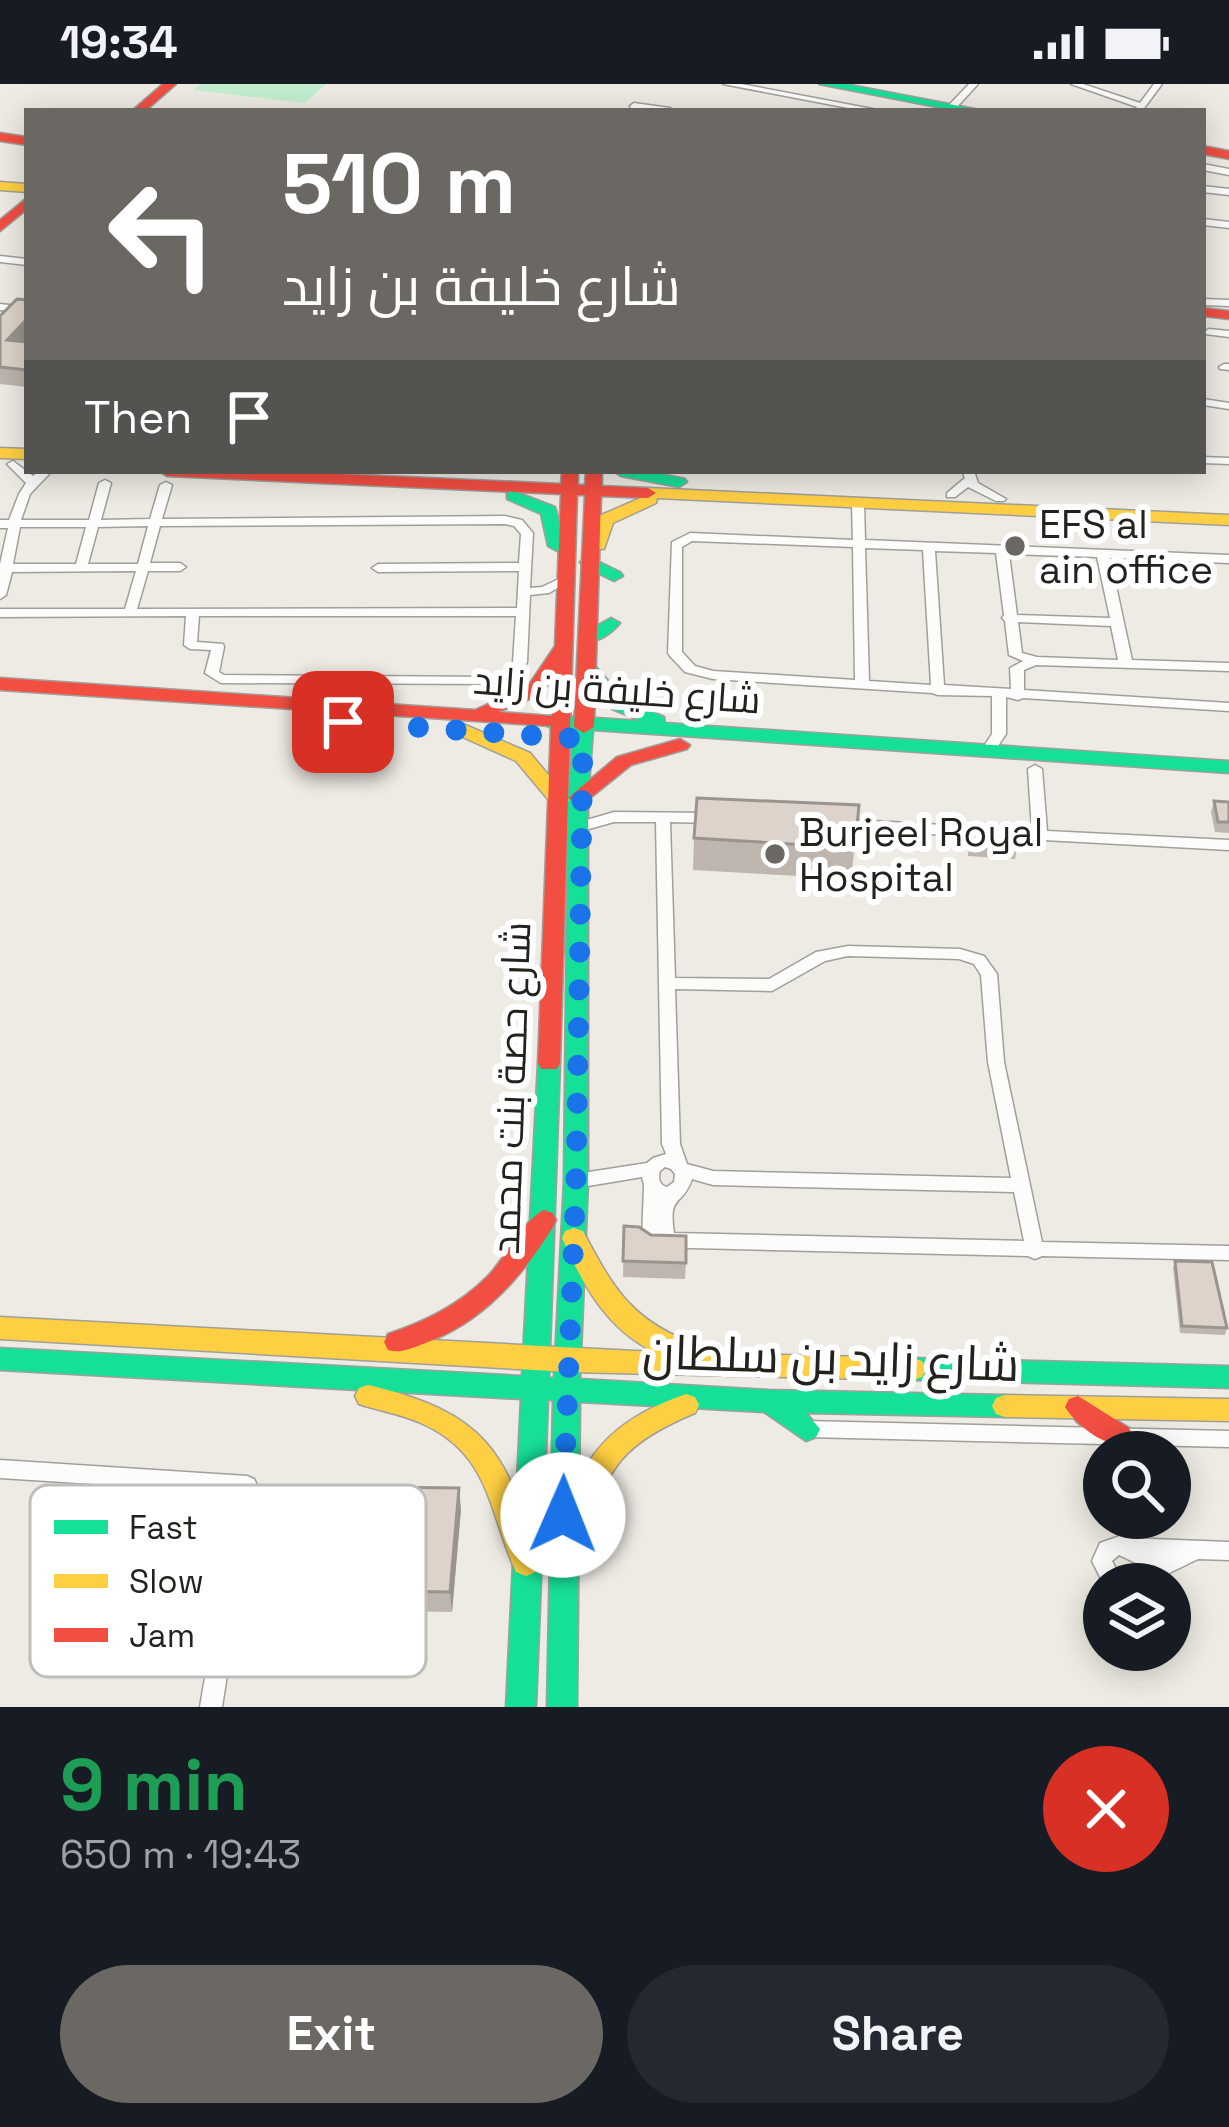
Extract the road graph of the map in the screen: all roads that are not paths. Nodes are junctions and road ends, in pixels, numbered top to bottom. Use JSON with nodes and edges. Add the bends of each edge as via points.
{"nodes":[{"id":1,"x":170,"y":84,"type":"edge"},
{"id":2,"x":187,"y":84,"type":"edge"},
{"id":3,"x":727,"y":84,"type":"edge"},
{"id":4,"x":825,"y":84,"type":"edge"},
{"id":5,"x":974,"y":84,"type":"edge"},
{"id":6,"x":1075,"y":84,"type":"edge"},
{"id":7,"x":634,"y":106,"type":"dead end"},
{"id":8,"x":953,"y":106,"type":"junction"},
{"id":9,"x":142,"y":108,"type":"edge"},
{"id":10,"x":159,"y":108,"type":"edge"},
{"id":11,"x":648,"y":108,"type":"edge"},
{"id":12,"x":862,"y":108,"type":"edge"},
{"id":13,"x":963,"y":108,"type":"edge"},
{"id":14,"x":1137,"y":108,"type":"edge"},
{"id":15,"x":0,"y":197,"type":"edge"},
{"id":16,"x":24,"y":204,"type":"edge"},
{"id":17,"x":0,"y":223,"type":"edge"},
{"id":18,"x":24,"y":223,"type":"edge"},
{"id":19,"x":0,"y":243,"type":"edge"},
{"id":20,"x":1229,"y":303,"type":"edge"},
{"id":21,"x":1229,"y":315,"type":"edge"},
{"id":22,"x":1209,"y":318,"type":"edge"},
{"id":23,"x":1229,"y":334,"type":"edge"},
{"id":24,"x":16,"y":463,"type":"edge"},
{"id":25,"x":632,"y":474,"type":"edge"},
{"id":26,"x":422,"y":475,"type":"edge"},
{"id":27,"x":968,"y":476,"type":"edge"},
{"id":28,"x":167,"y":478,"type":"edge"},
{"id":29,"x":582,"y":480,"type":"edge"},
{"id":30,"x":105,"y":483,"type":"dead end"},
{"id":31,"x":730,"y":492,"type":"junction"},
{"id":32,"x":682,"y":496,"type":"junction"},
{"id":33,"x":951,"y":496,"type":"junction"},
{"id":34,"x":1000,"y":499,"type":"junction"},
{"id":35,"x":858,"y":504,"type":"junction"},
{"id":36,"x":1229,"y":508,"type":"edge"},
{"id":37,"x":746,"y":512,"type":"dead end"},
{"id":38,"x":1229,"y":520,"type":"edge"},
{"id":39,"x":94,"y":523,"type":"junction"},
{"id":40,"x":155,"y":523,"type":"junction"},
{"id":41,"x":7,"y":524,"type":"edge"},
{"id":42,"x":860,"y":543,"type":"junction"},
{"id":43,"x":929,"y":547,"type":"junction"},
{"id":44,"x":1002,"y":550,"type":"junction"},
{"id":45,"x":1102,"y":554,"type":"junction"},
{"id":46,"x":1229,"y":560,"type":"edge"},
{"id":47,"x":81,"y":567,"type":"junction"},
{"id":48,"x":143,"y":567,"type":"junction"},
{"id":49,"x":180,"y":567,"type":"dead end"},
{"id":50,"x":524,"y":567,"type":"junction"},
{"id":51,"x":4,"y":568,"type":"edge"},
{"id":52,"x":378,"y":568,"type":"dead end"},
{"id":53,"x":574,"y":569,"type":"junction"},
{"id":54,"x":614,"y":576,"type":"dead end"},
{"id":55,"x":530,"y":592,"type":"junction"},
{"id":56,"x":0,"y":595,"type":"edge"},
{"id":57,"x":564,"y":607,"type":"junction"},
{"id":58,"x":520,"y":612,"type":"junction"},
{"id":59,"x":0,"y":613,"type":"edge"},
{"id":60,"x":130,"y":613,"type":"junction"},
{"id":61,"x":193,"y":613,"type":"junction"},
{"id":62,"x":1008,"y":618,"type":"junction"},
{"id":63,"x":1117,"y":622,"type":"junction"},
{"id":64,"x":611,"y":623,"type":"dead end"},
{"id":65,"x":590,"y":637,"type":"junction"},
{"id":66,"x":562,"y":649,"type":"junction"},
{"id":67,"x":1036,"y":661,"type":"junction"},
{"id":68,"x":1126,"y":664,"type":"junction"},
{"id":69,"x":1229,"y":667,"type":"edge"},
{"id":70,"x":589,"y":671,"type":"junction"},
{"id":71,"x":317,"y":682,"type":"junction"},
{"id":72,"x":0,"y":684,"type":"edge"},
{"id":73,"x":862,"y":685,"type":"junction"},
{"id":74,"x":938,"y":691,"type":"junction"},
{"id":75,"x":999,"y":695,"type":"junction"},
{"id":76,"x":1018,"y":696,"type":"junction"},
{"id":77,"x":264,"y":700,"type":"junction"},
{"id":78,"x":0,"y":701,"type":"edge"},
{"id":79,"x":346,"y":707,"type":"junction"},
{"id":80,"x":1229,"y":707,"type":"edge"},
{"id":81,"x":810,"y":720,"type":"dead end"},
{"id":82,"x":459,"y":722,"type":"junction"},
{"id":83,"x":1000,"y":730,"type":"junction"},
{"id":84,"x":573,"y":731,"type":"junction"},
{"id":85,"x":700,"y":733,"type":"junction"},
{"id":86,"x":776,"y":736,"type":"junction"},
{"id":87,"x":680,"y":746,"type":"junction"},
{"id":88,"x":987,"y":752,"type":"junction"},
{"id":89,"x":1027,"y":762,"type":"junction"},
{"id":90,"x":1229,"y":766,"type":"edge"},
{"id":91,"x":1229,"y":782,"type":"edge"},
{"id":92,"x":569,"y":799,"type":"junction"},
{"id":93,"x":663,"y":818,"type":"junction"},
{"id":94,"x":720,"y":818,"type":"edge"},
{"id":95,"x":810,"y":823,"type":"edge"},
{"id":96,"x":578,"y":826,"type":"junction"},
{"id":97,"x":1040,"y":834,"type":"junction"},
{"id":98,"x":1229,"y":845,"type":"edge"},
{"id":99,"x":669,"y":983,"type":"junction"},
{"id":100,"x":576,"y":1171,"type":"junction"},
{"id":101,"x":666,"y":1177,"type":"junction"},
{"id":102,"x":1023,"y":1185,"type":"junction"},
{"id":103,"x":544,"y":1220,"type":"junction"},
{"id":104,"x":574,"y":1238,"type":"junction"},
{"id":105,"x":1035,"y":1252,"type":"junction"},
{"id":106,"x":1229,"y":1253,"type":"edge"},
{"id":107,"x":0,"y":1328,"type":"edge"},
{"id":108,"x":365,"y":1348,"type":"junction"},
{"id":109,"x":0,"y":1359,"type":"edge"},
{"id":110,"x":537,"y":1359,"type":"junction"},
{"id":111,"x":569,"y":1361,"type":"junction"},
{"id":112,"x":850,"y":1370,"type":"junction"},
{"id":113,"x":241,"y":1372,"type":"junction"},
{"id":114,"x":1229,"y":1377,"type":"edge"},
{"id":115,"x":535,"y":1390,"type":"junction"},
{"id":116,"x":567,"y":1392,"type":"junction"},
{"id":117,"x":714,"y":1398,"type":"junction"},
{"id":118,"x":769,"y":1401,"type":"junction"},
{"id":119,"x":1078,"y":1407,"type":"junction"},
{"id":120,"x":1229,"y":1410,"type":"edge"},
{"id":121,"x":806,"y":1429,"type":"joint"},
{"id":122,"x":1112,"y":1431,"type":"edge"},
{"id":123,"x":1083,"y":1435,"type":"edge"},
{"id":124,"x":1191,"y":1438,"type":"edge"},
{"id":125,"x":1229,"y":1439,"type":"edge"},
{"id":126,"x":0,"y":1469,"type":"edge"},
{"id":127,"x":247,"y":1485,"type":"edge"},
{"id":128,"x":1127,"y":1546,"type":"junction"},
{"id":129,"x":1196,"y":1550,"type":"junction"},
{"id":130,"x":1229,"y":1551,"type":"edge"},
{"id":131,"x":562,"y":1559,"type":"junction"},
{"id":132,"x":526,"y":1563,"type":"junction"},
{"id":133,"x":1103,"y":1563,"type":"edge"},
{"id":134,"x":1148,"y":1563,"type":"edge"},
{"id":135,"x":1174,"y":1563,"type":"edge"},
{"id":136,"x":216,"y":1677,"type":"edge"},
{"id":137,"x":563,"y":1706,"type":"edge"},
{"id":138,"x":211,"y":1707,"type":"edge"},
{"id":139,"x":520,"y":1707,"type":"edge"}],
"edges":[{"from":1,"to":9,"type":"main road"},
{"from":2,"to":10,"type":"main road"},
{"from":3,"to":12,"type":"street"},
{"from":4,"to":8,"type":"main road"},
{"from":5,"to":8,"type":"street"},
{"from":6,"to":14,"type":"street"},
{"from":7,"to":11,"type":"street"},
{"from":8,"to":13,"type":"main road"},
{"from":15,"to":17,"type":"main road"},
{"from":16,"to":17,"type":"main road"},
{"from":18,"to":19,"type":"main road"},
{"from":20,"to":22,"type":"street"},
{"from":21,"to":22,"type":"main road"},
{"from":22,"to":23,"type":"street"},
{"from":24,"to":41,"type":"street"},
{"from":25,"to":31,"type":"main road"},
{"from":26,"to":28,"type":"main road"},
{"from":26,"to":29,"type":"main road"},
{"from":26,"to":53,"type":"main road","via":[[543,506]]},
{"from":27,"to":33,"type":"street"},
{"from":27,"to":34,"type":"street"},
{"from":28,"to":40,"type":"street"},
{"from":29,"to":31,"type":"main road"},
{"from":29,"to":32,"type":"main road"},
{"from":29,"to":53,"type":"main road","name":"شارع حصة بنت محمد"},
{"from":30,"to":39,"type":"street"},
{"from":31,"to":32,"type":"main road"},
{"from":31,"to":33,"type":"main road"},
{"from":31,"to":35,"type":"main road"},
{"from":31,"to":37,"type":"main road"},
{"from":32,"to":53,"type":"main road","via":[[614,513]]},
{"from":33,"to":34,"type":"main road"},
{"from":34,"to":36,"type":"main road"},
{"from":35,"to":38,"type":"main road"},
{"from":35,"to":42,"type":"street"},
{"from":39,"to":40,"type":"street"},
{"from":39,"to":41,"type":"street"},
{"from":39,"to":47,"type":"street"},
{"from":40,"to":48,"type":"street"},
{"from":40,"to":50,"type":"street","via":[[505,520],[526,529]]},
{"from":41,"to":51,"type":"street"},
{"from":42,"to":43,"type":"street"},
{"from":42,"to":73,"type":"street"},
{"from":42,"to":73,"type":"street","via":[[690,537],[676,545],[675,653],[684,666],[713,675]]},
{"from":43,"to":44,"type":"street"},
{"from":43,"to":74,"type":"street"},
{"from":44,"to":45,"type":"street"},
{"from":44,"to":62,"type":"street"},
{"from":45,"to":46,"type":"street"},
{"from":45,"to":63,"type":"street"},
{"from":47,"to":48,"type":"street"},
{"from":47,"to":51,"type":"street"},
{"from":48,"to":49,"type":"street"},
{"from":48,"to":60,"type":"street"},
{"from":50,"to":52,"type":"street"},
{"from":50,"to":55,"type":"street"},
{"from":51,"to":56,"type":"street"},
{"from":53,"to":54,"type":"main road"},
{"from":53,"to":55,"type":"street"},
{"from":53,"to":57,"type":"main road","name":"شارع حصة بنت محمد"},
{"from":53,"to":65,"type":"main road","name":"شارع حصة بنت محمد"},
{"from":55,"to":57,"type":"street"},
{"from":55,"to":58,"type":"street"},
{"from":57,"to":66,"type":"main road","name":"شارع حصة بنت محمد"},
{"from":58,"to":61,"type":"street"},
{"from":58,"to":71,"type":"street","via":[[520,662],[506,678]]},
{"from":59,"to":60,"type":"street"},
{"from":60,"to":61,"type":"street"},
{"from":61,"to":71,"type":"street","via":[[190,645],[218,647],[217,678]]},
{"from":62,"to":63,"type":"street"},
{"from":62,"to":67,"type":"street","via":[[1013,651]]},
{"from":63,"to":68,"type":"street"},
{"from":64,"to":65,"type":"main road"},
{"from":65,"to":70,"type":"main road","name":"شارع حصة بنت محمد"},
{"from":66,"to":82,"type":"main road","via":[[542,682],[518,701]]},
{"from":66,"to":84,"type":"main road","name":"شارع حصة بنت محمد"},
{"from":67,"to":68,"type":"street"},
{"from":67,"to":76,"type":"street","via":[[1017,668]]},
{"from":68,"to":69,"type":"street"},
{"from":70,"to":84,"type":"main road","name":"شارع حصة بنت محمد"},
{"from":70,"to":85,"type":"main road","via":[[619,705]]},
{"from":71,"to":77,"type":"main road","via":[[300,696]]},
{"from":71,"to":79,"type":"main road","via":[[321,695]]},
{"from":72,"to":77,"type":"main road","name":"شارع خليفة بن زايد"},
{"from":73,"to":74,"type":"street"},
{"from":74,"to":75,"type":"street"},
{"from":75,"to":76,"type":"street"},
{"from":75,"to":83,"type":"street"},
{"from":76,"to":80,"type":"street"},
{"from":77,"to":79,"type":"main road","name":"شارع خليفة بن زايد"},
{"from":78,"to":82,"type":"main road","name":"شارع خليفة بن زايد"},
{"from":79,"to":82,"type":"main road","name":"شارع خليفة بن زايد"},
{"from":81,"to":86,"type":"main road"},
{"from":82,"to":84,"type":"main road","name":"شارع خليفة بن زايد"},
{"from":82,"to":92,"type":"main road","via":[[524,757]]},
{"from":83,"to":88,"type":"street"},
{"from":83,"to":89,"type":"street"},
{"from":84,"to":85,"type":"main road","name":"شارع خليفة بن زايد"},
{"from":84,"to":87,"type":"main road","name":"شارع خليفة بن زايد"},
{"from":84,"to":92,"type":"main road","name":"شارع حصة بنت محمد"},
{"from":85,"to":86,"type":"main road","name":"شارع خليفة بن زايد"},
{"from":86,"to":88,"type":"main road","name":"شارع خليفة بن زايد"},
{"from":87,"to":89,"type":"main road","name":"شارع خليفة بن زايد"},
{"from":87,"to":92,"type":"main road","via":[[625,758]]},
{"from":88,"to":89,"type":"main road","name":"شارع خليفة بن زايد"},
{"from":89,"to":90,"type":"main road","name":"شارع خليفة بن زايد"},
{"from":89,"to":91,"type":"main road","name":"شارع خليفة بن زايد"},
{"from":89,"to":97,"type":"street"},
{"from":92,"to":96,"type":"main road","name":"شارع حصة بنت محمد"},
{"from":92,"to":103,"type":"main road","name":"شارع حصة بنت محمد"},
{"from":93,"to":94,"type":"street"},
{"from":93,"to":96,"type":"street"},
{"from":93,"to":99,"type":"street"},
{"from":95,"to":97,"type":"street"},
{"from":96,"to":100,"type":"main road","name":"شارع حصة بنت محمد"},
{"from":97,"to":98,"type":"street"},
{"from":99,"to":101,"type":"street"},
{"from":99,"to":102,"type":"street","via":[[772,985],[821,956],[848,951],[979,960],[988,974],[996,1062]]},
{"from":100,"to":101,"type":"street"},
{"from":100,"to":104,"type":"main road","name":"شارع حصة بنت محمد"},
{"from":101,"to":102,"type":"street"},
{"from":101,"to":105,"type":"street","via":[[658,1240]]},
{"from":102,"to":105,"type":"street"},
{"from":103,"to":108,"type":"main road","via":[[508,1280],[480,1308],[424,1335]]},
{"from":103,"to":110,"type":"main road","name":"شارع حصة بنت محمد"},
{"from":104,"to":111,"type":"main road","name":"شارع حصة بنت محمد"},
{"from":104,"to":112,"type":"main road","via":[[618,1320],[658,1345]]},
{"from":105,"to":106,"type":"street"},
{"from":107,"to":108,"type":"main road","name":"شارع زايد بن سلطان"},
{"from":108,"to":110,"type":"main road","name":"شارع زايد بن سلطان"},
{"from":109,"to":113,"type":"main road","name":"شارع زايد بن سلطان"},
{"from":110,"to":111,"type":"main road","name":"شارع زايد بن سلطان"},
{"from":110,"to":115,"type":"main road","name":"شارع حصة بنت محمد"},
{"from":111,"to":112,"type":"main road","name":"شارع زايد بن سلطان"},
{"from":111,"to":116,"type":"main road","name":"شارع حصة بنت محمد"},
{"from":112,"to":114,"type":"main road","name":"شارع زايد بن سلطان"},
{"from":113,"to":115,"type":"main road","name":"شارع زايد بن سلطان"},
{"from":113,"to":132,"type":"main road","via":[[416,1403],[448,1416],[490,1458]]},
{"from":115,"to":116,"type":"main road","name":"شارع زايد بن سلطان"},
{"from":115,"to":132,"type":"main road","name":"شارع حصة بنت محمد"},
{"from":116,"to":117,"type":"main road","name":"شارع زايد بن سلطان"},
{"from":116,"to":131,"type":"main road","name":"شارع حصة بنت محمد"},
{"from":117,"to":118,"type":"main road","name":"شارع زايد بن سلطان"},
{"from":117,"to":131,"type":"main road","via":[[644,1418],[603,1452]]},
{"from":118,"to":119,"type":"main road","name":"شارع زايد بن سلطان"},
{"from":118,"to":121,"type":"main road"},
{"from":119,"to":120,"type":"main road","name":"شارع زايد بن سلطان"},
{"from":119,"to":122,"type":"main road"},
{"from":121,"to":123,"type":"street"},
{"from":124,"to":125,"type":"street"},
{"from":126,"to":127,"type":"street"},
{"from":128,"to":129,"type":"street"},
{"from":128,"to":133,"type":"street","via":[[1107,1550]]},
{"from":128,"to":134,"type":"street"},
{"from":129,"to":130,"type":"street"},
{"from":129,"to":135,"type":"street"},
{"from":131,"to":137,"type":"main road","name":"شارع حصة بنت محمد"},
{"from":132,"to":139,"type":"main road","name":"شارع حصة بنت محمد"},
{"from":136,"to":138,"type":"street"}]}
